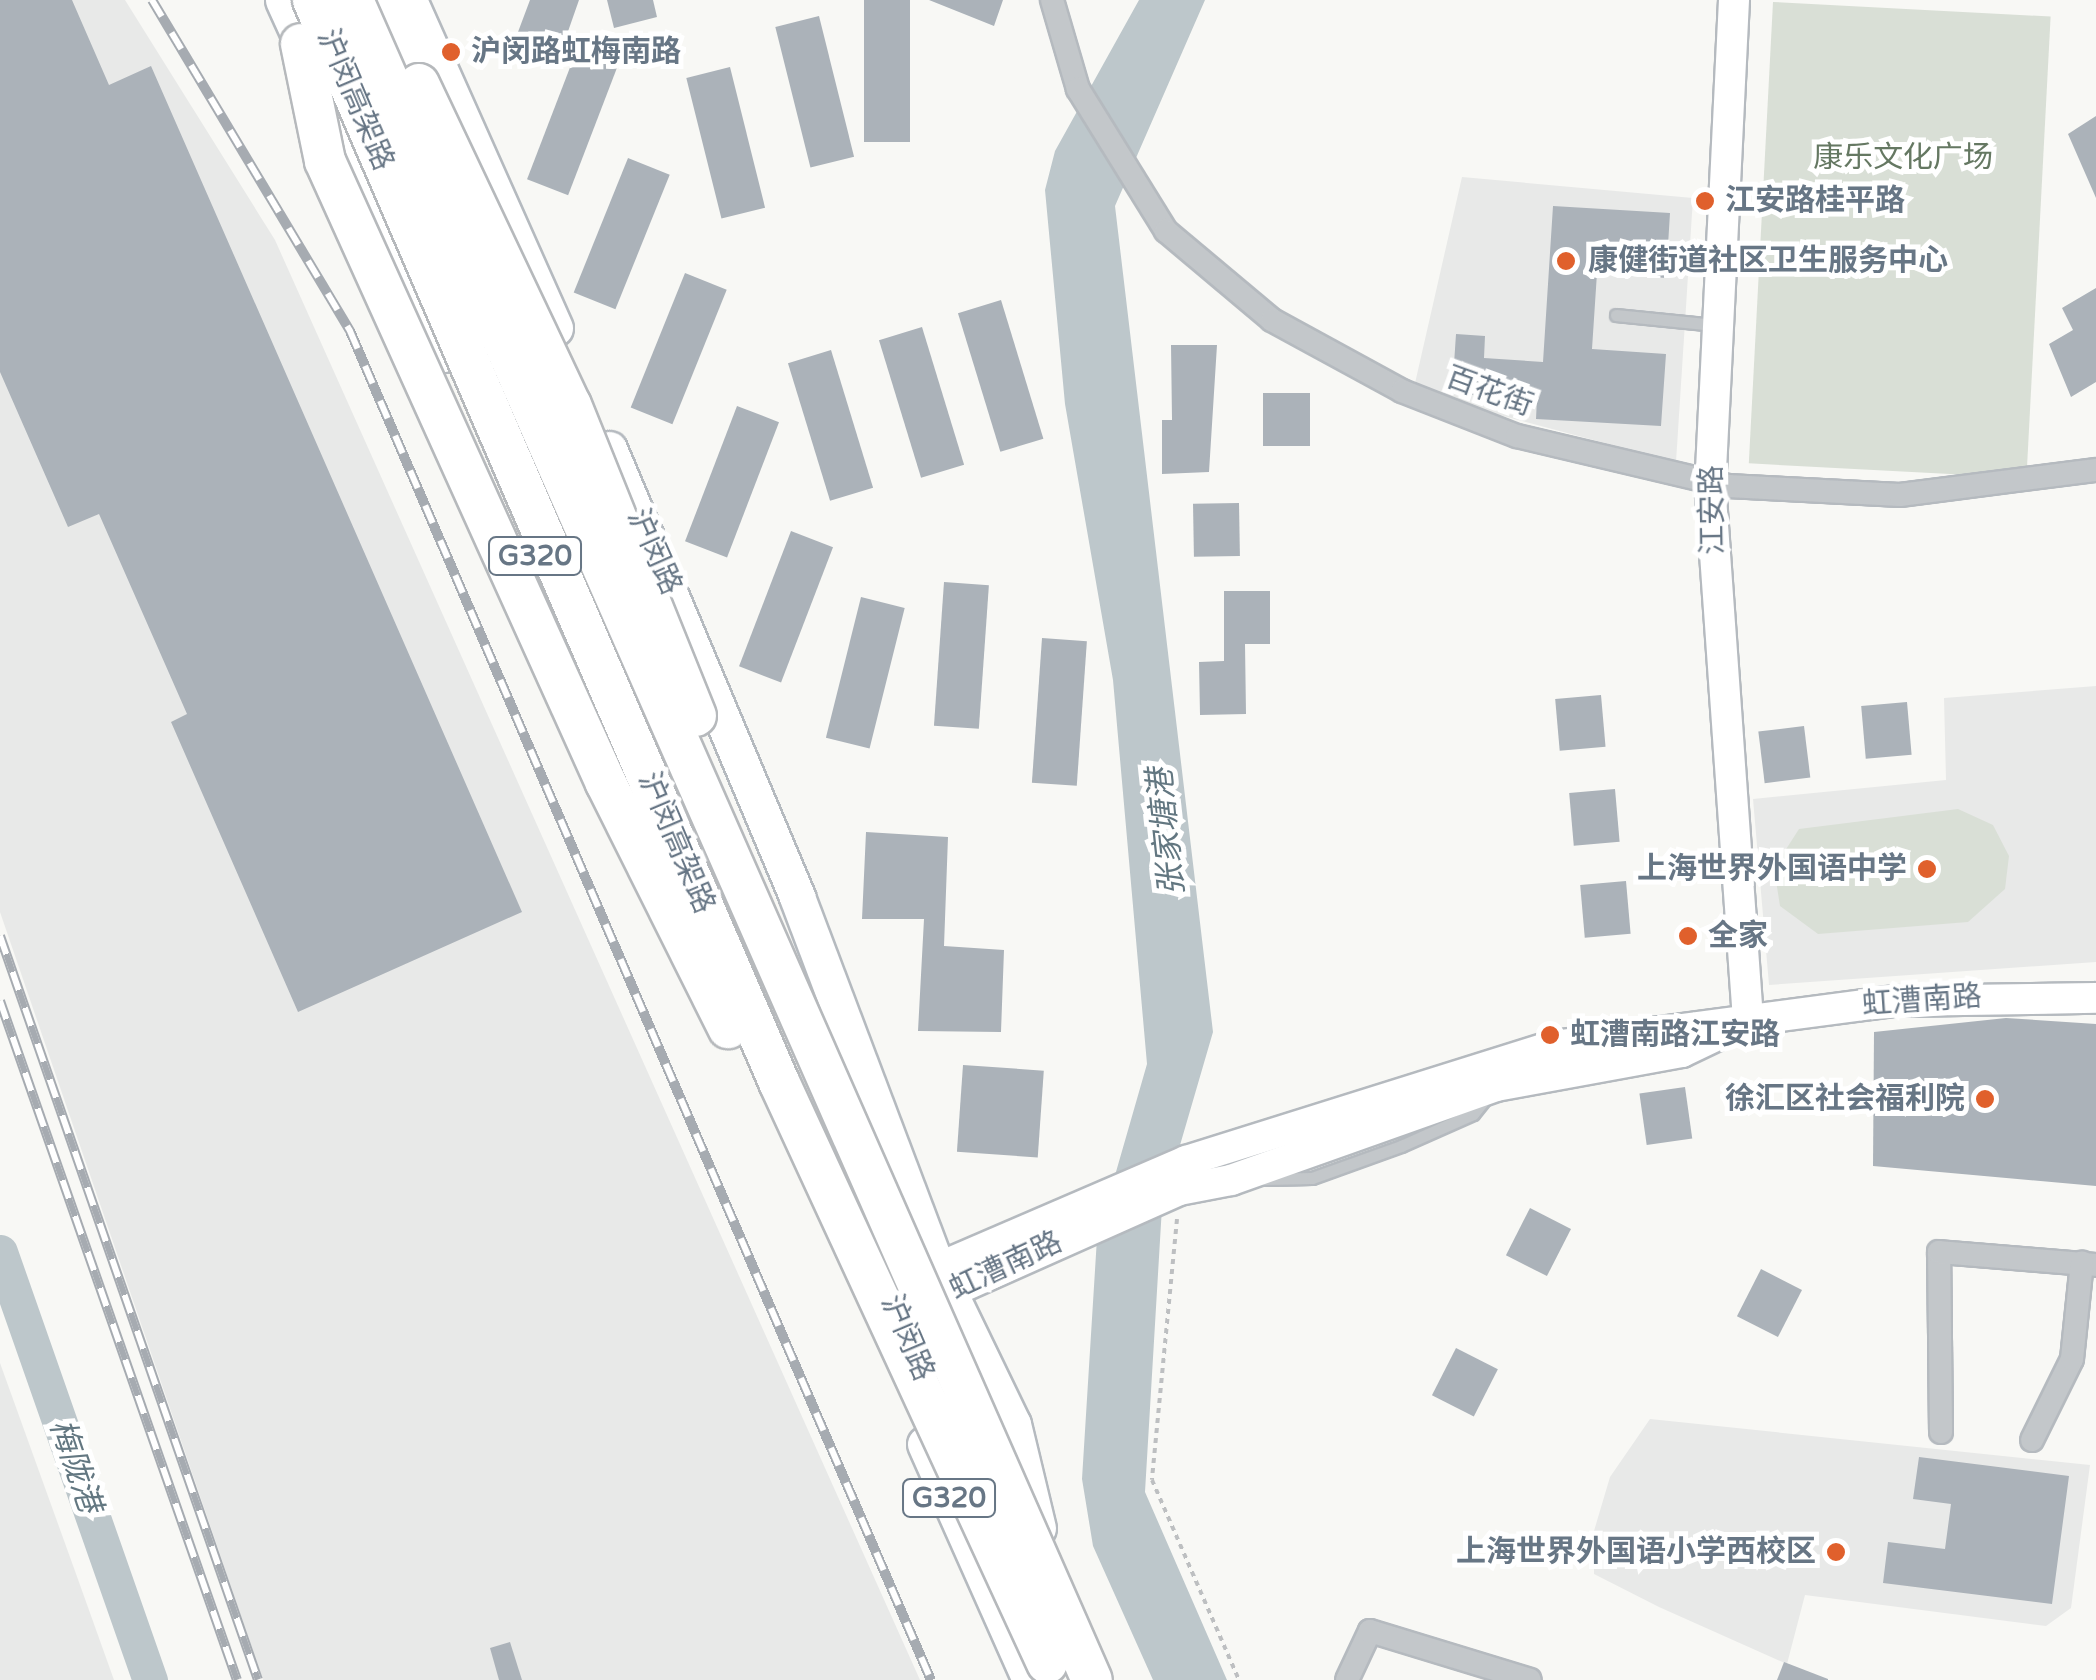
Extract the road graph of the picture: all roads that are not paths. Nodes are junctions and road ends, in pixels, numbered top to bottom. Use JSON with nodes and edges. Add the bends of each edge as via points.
{"nodes":[{"id":1,"x":282,"y":0,"type":"edge"},
{"id":2,"x":302,"y":0,"type":"edge"},
{"id":3,"x":312,"y":0,"type":"edge"},
{"id":4,"x":356,"y":0,"type":"edge"},
{"id":5,"x":1052,"y":0,"type":"edge"},
{"id":6,"x":1734,"y":0,"type":"edge"},
{"id":7,"x":395,"y":11,"type":"edge"},
{"id":8,"x":302,"y":44,"type":"junction"},
{"id":9,"x":408,"y":86,"type":"junction"},
{"id":10,"x":332,"y":102,"type":"junction"},
{"id":11,"x":1616,"y":315,"type":"dead end"},
{"id":12,"x":1718,"y":326,"type":"junction"},
{"id":13,"x":2096,"y":470,"type":"edge"},
{"id":14,"x":1710,"y":483,"type":"junction"},
{"id":15,"x":761,"y":810,"type":"junction"},
{"id":16,"x":741,"y":883,"type":"junction"},
{"id":17,"x":772,"y":917,"type":"junction"},
{"id":18,"x":803,"y":990,"type":"junction"},
{"id":19,"x":2096,"y":998,"type":"edge"},
{"id":20,"x":1748,"y":1020,"type":"junction"},
{"id":21,"x":779,"y":1082,"type":"junction"},
{"id":22,"x":876,"y":1113,"type":"junction"},
{"id":23,"x":1183,"y":1175,"type":"junction"},
{"id":24,"x":2089,"y":1264,"type":"edge"},
{"id":25,"x":935,"y":1284,"type":"junction"},
{"id":26,"x":885,"y":1308,"type":"junction"},
{"id":27,"x":1940,"y":1432,"type":"dead end"},
{"id":28,"x":2032,"y":1440,"type":"dead end"},
{"id":29,"x":1046,"y":1677,"type":"edge"},
{"id":30,"x":1092,"y":1680,"type":"edge"},
{"id":31,"x":1106,"y":1680,"type":"edge"},
{"id":32,"x":1347,"y":1680,"type":"edge"},
{"id":33,"x":1530,"y":1680,"type":"edge"}],
"edges":[{"from":1,"to":8,"type":"main road","name":"沪闵路","number":"G320"},
{"from":2,"to":10,"type":"main road"},
{"from":3,"to":21,"type":"highway","name":"沪闵高架路","bridge":true},
{"from":4,"to":9,"type":"main road","name":"沪闵路","number":"G320"},
{"from":4,"to":16,"type":"highway","name":"沪闵高架路","bridge":true},
{"from":5,"to":14,"type":"street","name":"百花街","via":[[1078,89],[1144,200],[1228,289],[1391,385],[1517,436]]},
{"from":6,"to":12,"type":"main road","name":"江安路"},
{"from":7,"to":9,"type":"highway"},
{"from":7,"to":15,"type":"main road","name":"沪闵路","number":"G320"},
{"from":8,"to":10,"type":"main road","name":"沪闵路","number":"G320"},
{"from":8,"to":21,"type":"highway","bridge":true,"via":[[325,161],[606,783],[740,1051]]},
{"from":9,"to":16,"type":"highway","bridge":true,"via":[[571,406],[722,780]]},
{"from":9,"to":17,"type":"main road","name":"沪闵路","number":"G320"},
{"from":10,"to":26,"type":"main road","name":"沪闵路","number":"G320","via":[[737,1011],[790,1093]]},
{"from":11,"to":12,"type":"lane"},
{"from":12,"to":14,"type":"main road","name":"江安路"},
{"from":13,"to":14,"type":"street","name":"百花街","via":[[1900,495]]},
{"from":14,"to":20,"type":"main road","name":"江安路"},
{"from":15,"to":17,"type":"main road"},
{"from":15,"to":22,"type":"main road","name":"沪闵路","number":"G320"},
{"from":16,"to":30,"type":"highway","name":"沪闵高架路","bridge":true},
{"from":17,"to":18,"type":"main road","name":"沪闵路","number":"G320"},
{"from":18,"to":22,"type":"main road","name":"沪闵路","number":"G320"},
{"from":18,"to":25,"type":"main road","name":"沪闵路","number":"G320"},
{"from":19,"to":20,"type":"main road","name":"虹漕南路","via":[[1896,1001]]},
{"from":20,"to":23,"type":"main road","name":"虹漕南路","via":[[1552,1046]]},
{"from":20,"to":23,"type":"main road","name":"虹漕南路","via":[[1682,1052],[1496,1086],[1231,1180]]},
{"from":21,"to":29,"type":"highway","name":"沪闵高架路","bridge":true},
{"from":22,"to":25,"type":"main road","name":"沪闵路","number":"G320"},
{"from":23,"to":25,"type":"main road","name":"虹漕南路"},
{"from":24,"to":27,"type":"street","via":[[1939,1252]]},
{"from":24,"to":28,"type":"street","via":[[2072,1359]]},
{"from":25,"to":26,"type":"main road","name":"虹漕南路"},
{"from":25,"to":31,"type":"main road","name":"沪闵路","number":"G320","via":[[1013,1424],[1038,1529]]},
{"from":26,"to":29,"type":"main road","name":"沪闵路","number":"G320"},
{"from":32,"to":33,"type":"street","via":[[1370,1631]]}]}
